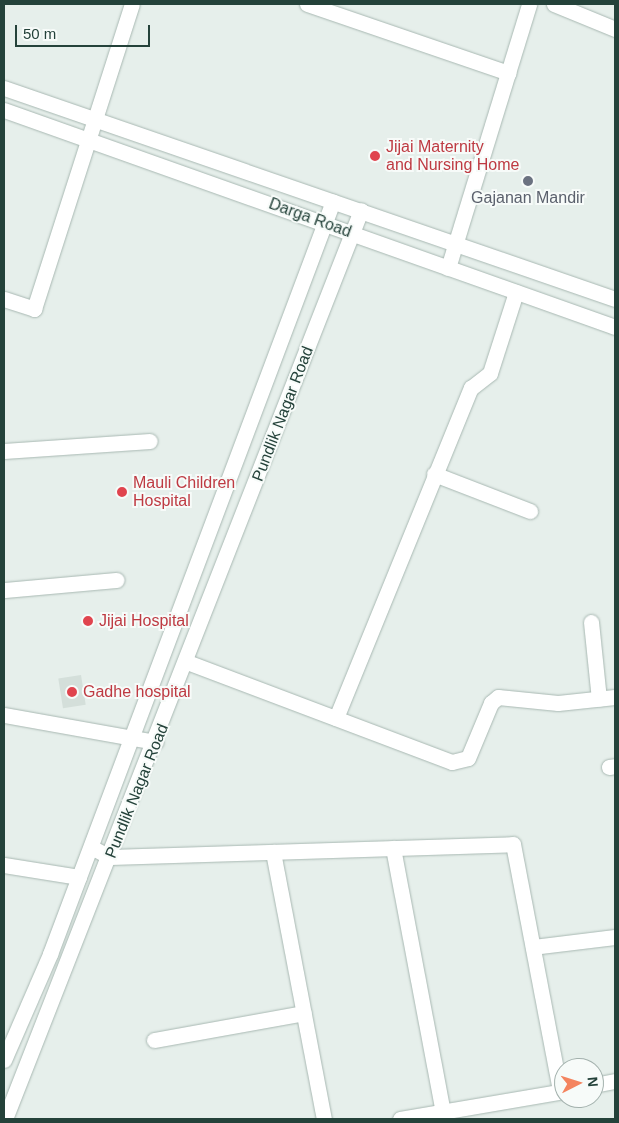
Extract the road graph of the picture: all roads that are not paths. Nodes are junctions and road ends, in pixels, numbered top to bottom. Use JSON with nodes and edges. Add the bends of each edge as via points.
{"nodes":[{"id":1,"x":132,"y":4,"type":"edge"},
{"id":2,"x":307,"y":4,"type":"edge"},
{"id":3,"x":529,"y":4,"type":"edge"},
{"id":4,"x":554,"y":4,"type":"edge"},
{"id":5,"x":615,"y":29,"type":"edge"},
{"id":6,"x":509,"y":73,"type":"junction"},
{"id":7,"x":4,"y":88,"type":"edge"},
{"id":8,"x":4,"y":110,"type":"edge"},
{"id":9,"x":94,"y":120,"type":"junction"},
{"id":10,"x":88,"y":138,"type":"junction"},
{"id":11,"x":333,"y":201,"type":"junction"},
{"id":12,"x":361,"y":210,"type":"junction"},
{"id":13,"x":325,"y":223,"type":"junction"},
{"id":14,"x":352,"y":233,"type":"junction"},
{"id":15,"x":456,"y":243,"type":"junction"},
{"id":16,"x":448,"y":268,"type":"junction"},
{"id":17,"x":516,"y":292,"type":"junction"},
{"id":18,"x":4,"y":299,"type":"edge"},
{"id":19,"x":615,"y":299,"type":"edge"},
{"id":20,"x":615,"y":327,"type":"edge"},
{"id":21,"x":150,"y":441,"type":"dead end"},
{"id":22,"x":4,"y":451,"type":"edge"},
{"id":23,"x":232,"y":471,"type":"junction"},
{"id":24,"x":434,"y":474,"type":"junction"},
{"id":25,"x":257,"y":481,"type":"junction"},
{"id":26,"x":530,"y":511,"type":"dead end"},
{"id":27,"x":117,"y":580,"type":"dead end"},
{"id":28,"x":4,"y":590,"type":"edge"},
{"id":29,"x":591,"y":622,"type":"dead end"},
{"id":30,"x":187,"y":662,"type":"junction"},
{"id":31,"x":615,"y":697,"type":"edge"},
{"id":32,"x":599,"y":699,"type":"junction"},
{"id":33,"x":4,"y":715,"type":"edge"},
{"id":34,"x":336,"y":718,"type":"junction"},
{"id":35,"x":132,"y":738,"type":"junction"},
{"id":36,"x":156,"y":742,"type":"junction"},
{"id":37,"x":91,"y":847,"type":"junction"},
{"id":38,"x":393,"y":848,"type":"junction"},
{"id":39,"x":273,"y":852,"type":"junction"},
{"id":40,"x":110,"y":857,"type":"junction"},
{"id":41,"x":4,"y":865,"type":"edge"},
{"id":42,"x":79,"y":877,"type":"junction"},
{"id":43,"x":615,"y":938,"type":"edge"},
{"id":44,"x":533,"y":947,"type":"junction"},
{"id":45,"x":304,"y":1014,"type":"junction"},
{"id":46,"x":154,"y":1040,"type":"dead end"},
{"id":47,"x":555,"y":1058,"type":"edge"},
{"id":48,"x":4,"y":1060,"type":"edge"},
{"id":49,"x":554,"y":1092,"type":"edge"},
{"id":50,"x":443,"y":1112,"type":"junction"},
{"id":51,"x":5,"y":1119,"type":"edge"},
{"id":52,"x":324,"y":1119,"type":"edge"},
{"id":53,"x":400,"y":1119,"type":"edge"}],
"edges":[{"from":1,"to":9,"type":"street"},
{"from":2,"to":6,"type":"street"},
{"from":3,"to":6,"type":"street"},
{"from":4,"to":5,"type":"street"},
{"from":6,"to":15,"type":"street"},
{"from":7,"to":9,"type":"street","name":"Darga Road"},
{"from":8,"to":10,"type":"street","name":"Darga Road"},
{"from":9,"to":10,"type":"street"},
{"from":9,"to":11,"type":"street","name":"Darga Road"},
{"from":10,"to":13,"type":"street","name":"Darga Road"},
{"from":10,"to":18,"type":"street","via":[[34,309]]},
{"from":11,"to":12,"type":"street","name":"Darga Road"},
{"from":11,"to":13,"type":"street","name":"Pundlik Nagar Road"},
{"from":12,"to":14,"type":"street","name":"Pundlik Nagar Road"},
{"from":12,"to":15,"type":"street","name":"Darga Road"},
{"from":13,"to":14,"type":"street","name":"Darga Road"},
{"from":13,"to":23,"type":"street","name":"Pundlik Nagar Road"},
{"from":14,"to":16,"type":"street","name":"Darga Road"},
{"from":14,"to":25,"type":"street","name":"Pundlik Nagar Road"},
{"from":15,"to":16,"type":"street"},
{"from":15,"to":19,"type":"street","name":"Darga Road"},
{"from":16,"to":17,"type":"street","name":"Darga Road"},
{"from":17,"to":20,"type":"street","name":"Darga Road"},
{"from":17,"to":24,"type":"street","via":[[490,373],[471,388]]},
{"from":21,"to":22,"type":"street"},
{"from":23,"to":25,"type":"street"},
{"from":23,"to":35,"type":"street","name":"Pundlik Nagar Road"},
{"from":24,"to":26,"type":"street"},
{"from":24,"to":34,"type":"street"},
{"from":25,"to":30,"type":"street","name":"Pundlik Nagar Road"},
{"from":27,"to":28,"type":"street"},
{"from":29,"to":32,"type":"street"},
{"from":30,"to":34,"type":"street"},
{"from":30,"to":36,"type":"street","name":"Pundlik Nagar Road"},
{"from":31,"to":32,"type":"street"},
{"from":32,"to":34,"type":"street","via":[[558,703],[498,697],[491,703],[468,758],[462,762]]},
{"from":33,"to":35,"type":"street"},
{"from":35,"to":36,"type":"street"},
{"from":35,"to":37,"type":"street","name":"Pundlik Nagar Road"},
{"from":36,"to":40,"type":"street","name":"Pundlik Nagar Road"},
{"from":37,"to":40,"type":"street"},
{"from":37,"to":42,"type":"street","name":"Pundlik Nagar Road"},
{"from":38,"to":39,"type":"street"},
{"from":38,"to":44,"type":"street","via":[[513,844]]},
{"from":38,"to":50,"type":"street"},
{"from":39,"to":40,"type":"street"},
{"from":39,"to":45,"type":"street"},
{"from":40,"to":51,"type":"street","name":"Pundlik Nagar Road"},
{"from":41,"to":42,"type":"street"},
{"from":42,"to":48,"type":"street","name":"Pundlik Nagar Road"},
{"from":43,"to":44,"type":"street"},
{"from":44,"to":47,"type":"street"},
{"from":45,"to":46,"type":"street"},
{"from":45,"to":52,"type":"street"},
{"from":49,"to":50,"type":"street"},
{"from":50,"to":53,"type":"street"}]}
